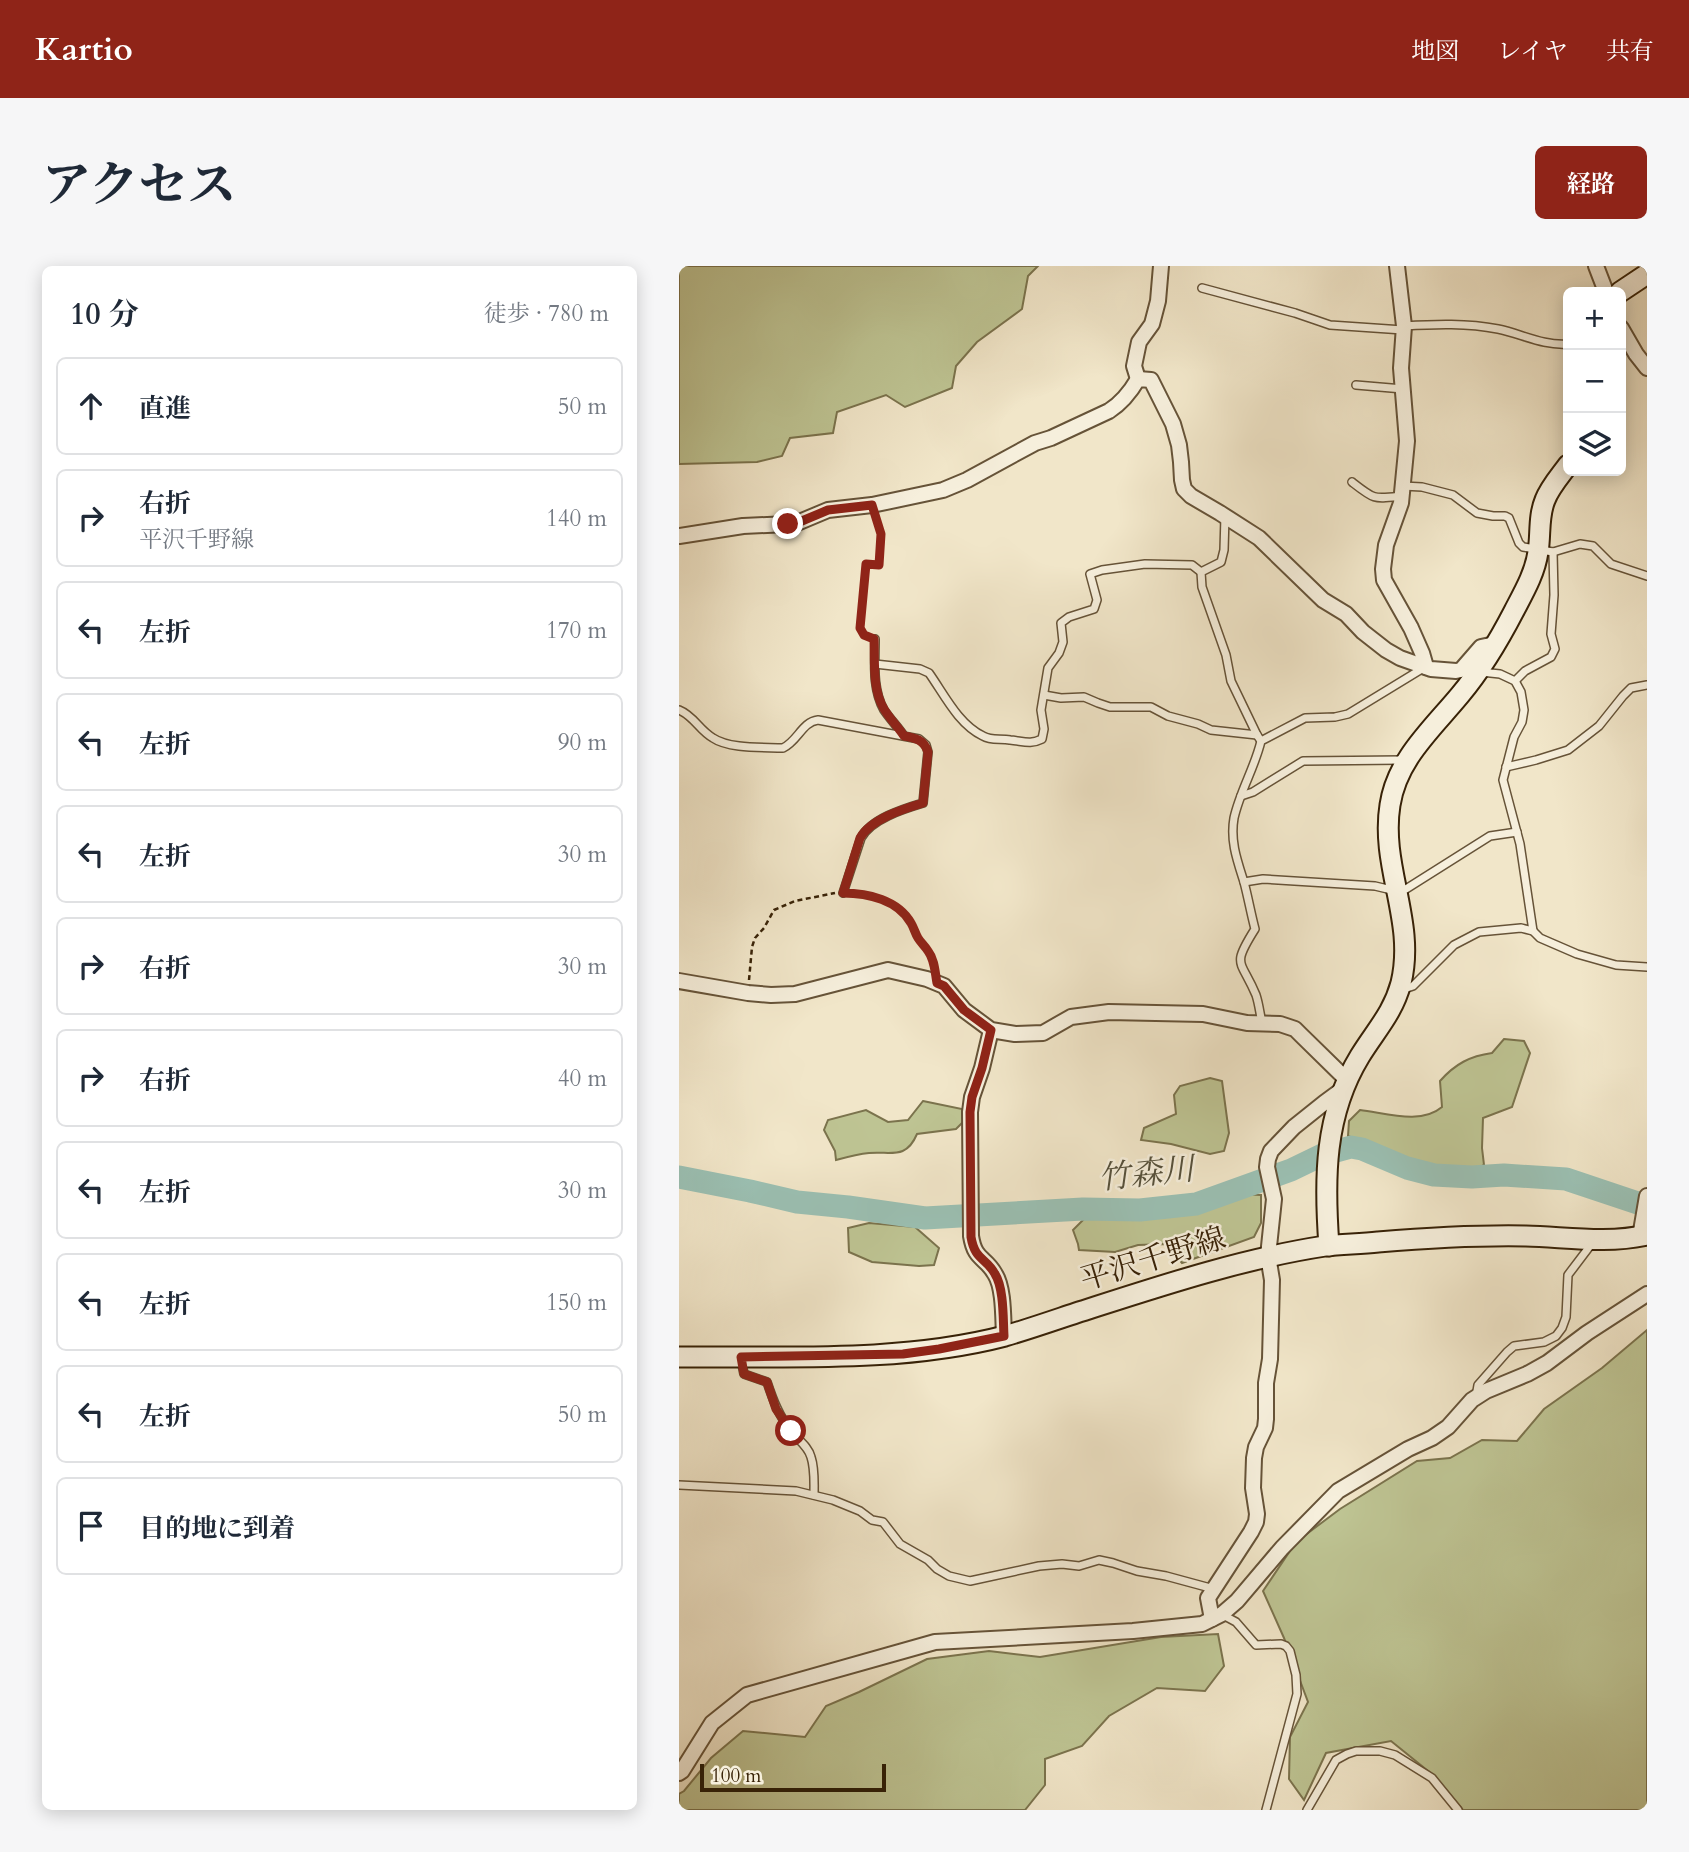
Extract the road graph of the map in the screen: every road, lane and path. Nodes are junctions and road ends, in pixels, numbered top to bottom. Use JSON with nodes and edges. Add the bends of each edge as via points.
{"nodes":[{"id":1,"x":1161,"y":266,"type":"edge"},
{"id":2,"x":1397,"y":266,"type":"edge"},
{"id":3,"x":1596,"y":266,"type":"edge"},
{"id":4,"x":1647,"y":274,"type":"edge"},
{"id":5,"x":1604,"y":287,"type":"edge"},
{"id":6,"x":1202,"y":288,"type":"dead end"},
{"id":7,"x":1626,"y":288,"type":"edge"},
{"id":8,"x":1404,"y":328,"type":"junction"},
{"id":9,"x":1626,"y":337,"type":"edge"},
{"id":10,"x":1563,"y":344,"type":"edge"},
{"id":11,"x":1647,"y":368,"type":"edge"},
{"id":12,"x":1138,"y":379,"type":"junction"},
{"id":13,"x":1356,"y":385,"type":"dead end"},
{"id":14,"x":1403,"y":389,"type":"junction"},
{"id":15,"x":1563,"y":473,"type":"edge"},
{"id":16,"x":1352,"y":482,"type":"dead end"},
{"id":17,"x":1402,"y":491,"type":"junction"},
{"id":18,"x":872,"y":505,"type":"junction"},
{"id":19,"x":1225,"y":516,"type":"junction"},
{"id":20,"x":679,"y":536,"type":"edge"},
{"id":21,"x":1546,"y":551,"type":"junction"},
{"id":22,"x":1201,"y":572,"type":"junction"},
{"id":23,"x":1647,"y":576,"type":"edge"},
{"id":24,"x":874,"y":639,"type":"joint"},
{"id":25,"x":1495,"y":644,"type":"junction"},
{"id":26,"x":875,"y":664,"type":"junction"},
{"id":27,"x":1426,"y":667,"type":"junction"},
{"id":28,"x":1478,"y":672,"type":"junction"},
{"id":29,"x":1514,"y":681,"type":"junction"},
{"id":30,"x":1647,"y":685,"type":"edge"},
{"id":31,"x":1044,"y":695,"type":"junction"},
{"id":32,"x":679,"y":710,"type":"edge"},
{"id":33,"x":904,"y":736,"type":"junction"},
{"id":34,"x":1259,"y":738,"type":"junction"},
{"id":35,"x":1407,"y":760,"type":"junction"},
{"id":36,"x":1506,"y":767,"type":"junction"},
{"id":37,"x":1241,"y":796,"type":"junction"},
{"id":38,"x":1517,"y":832,"type":"junction"},
{"id":39,"x":1244,"y":883,"type":"junction"},
{"id":40,"x":1396,"y":891,"type":"junction"},
{"id":41,"x":843,"y":893,"type":"junction"},
{"id":42,"x":1533,"y":931,"type":"junction"},
{"id":43,"x":1647,"y":967,"type":"edge"},
{"id":44,"x":679,"y":981,"type":"edge"},
{"id":45,"x":937,"y":983,"type":"junction"},
{"id":46,"x":1399,"y":990,"type":"junction"},
{"id":47,"x":748,"y":993,"type":"junction"},
{"id":48,"x":1262,"y":1024,"type":"junction"},
{"id":49,"x":991,"y":1030,"type":"junction"},
{"id":50,"x":1346,"y":1085,"type":"junction"},
{"id":51,"x":1647,"y":1196,"type":"edge"},
{"id":52,"x":1643,"y":1229,"type":"edge"},
{"id":53,"x":1589,"y":1239,"type":"junction"},
{"id":54,"x":1329,"y":1246,"type":"junction"},
{"id":55,"x":1268,"y":1256,"type":"junction"},
{"id":56,"x":1647,"y":1294,"type":"edge"},
{"id":57,"x":1004,"y":1336,"type":"junction"},
{"id":58,"x":679,"y":1357,"type":"edge"},
{"id":59,"x":741,"y":1357,"type":"junction"},
{"id":60,"x":1476,"y":1398,"type":"junction"},
{"id":61,"x":679,"y":1485,"type":"edge"},
{"id":62,"x":814,"y":1495,"type":"junction"},
{"id":63,"x":1214,"y":1589,"type":"junction"},
{"id":64,"x":1217,"y":1617,"type":"junction"},
{"id":65,"x":679,"y":1773,"type":"edge"},
{"id":66,"x":1266,"y":1810,"type":"edge"},
{"id":67,"x":1307,"y":1810,"type":"edge"},
{"id":68,"x":1458,"y":1810,"type":"edge"}],
"edges":[{"from":1,"to":12,"type":"street","via":[[1152,324],[1139,342],[1134,366]]},
{"from":2,"to":8,"type":"street"},
{"from":3,"to":5,"type":"street"},
{"from":4,"to":7,"type":"main road"},
{"from":6,"to":8,"type":"lane","via":[[1330,325]]},
{"from":8,"to":10,"type":"lane","via":[[1454,324],[1500,329]]},
{"from":8,"to":14,"type":"street"},
{"from":9,"to":11,"type":"street"},
{"from":12,"to":18,"type":"street","via":[[1109,411],[1035,443],[967,480],[943,491]]},
{"from":12,"to":19,"type":"street","via":[[1151,380],[1173,424],[1184,489]]},
{"from":13,"to":14,"type":"lane"},
{"from":14,"to":17,"type":"street","via":[[1407,441]]},
{"from":15,"to":21,"type":"main road","via":[[1540,517]]},
{"from":16,"to":17,"type":"lane","via":[[1371,497]]},
{"from":17,"to":21,"type":"lane","via":[[1422,487],[1453,495],[1477,513],[1505,516],[1519,544]]},
{"from":17,"to":27,"type":"street","via":[[1386,545],[1384,579]]},
{"from":18,"to":20,"type":"street","via":[[828,510],[797,523]]},
{"from":18,"to":24,"type":"path","via":[[881,534],[879,565],[866,564],[860,628]]},
{"from":19,"to":22,"type":"lane","via":[[1221,562]]},
{"from":19,"to":27,"type":"street","via":[[1259,538],[1323,600],[1386,650]]},
{"from":21,"to":23,"type":"lane","via":[[1593,546],[1611,564]]},
{"from":21,"to":25,"type":"main road"},
{"from":21,"to":29,"type":"lane","via":[[1554,595],[1551,634],[1555,649],[1552,657]]},
{"from":22,"to":31,"type":"lane","via":[[1192,565],[1145,564],[1090,574],[1097,600],[1094,609],[1061,623],[1063,642],[1048,667]]},
{"from":22,"to":34,"type":"lane","via":[[1231,681]]},
{"from":24,"to":26,"type":"lane"},
{"from":25,"to":27,"type":"street","via":[[1481,648],[1461,670]]},
{"from":25,"to":28,"type":"main road"},
{"from":26,"to":31,"type":"lane","via":[[929,673],[964,722],[995,740],[1026,743],[1042,738]]},
{"from":26,"to":33,"type":"lane","via":[[883,708]]},
{"from":27,"to":34,"type":"lane","via":[[1348,714],[1305,718]]},
{"from":28,"to":29,"type":"lane"},
{"from":28,"to":35,"type":"main road"},
{"from":29,"to":36,"type":"lane","via":[[1524,710]]},
{"from":30,"to":36,"type":"lane","via":[[1632,688],[1599,726],[1568,750]]},
{"from":31,"to":34,"type":"lane","via":[[1084,697],[1110,707],[1151,708],[1211,730]]},
{"from":32,"to":33,"type":"lane","via":[[726,744],[783,748],[811,721],[818,720]]},
{"from":33,"to":41,"type":"lane","via":[[919,739],[928,752],[923,803],[897,810],[864,831]]},
{"from":34,"to":37,"type":"lane","via":[[1257,757]]},
{"from":35,"to":37,"type":"lane","via":[[1303,761]]},
{"from":35,"to":40,"type":"main road","via":[[1394,789],[1387,823]]},
{"from":36,"to":38,"type":"lane","via":[[1503,787]]},
{"from":37,"to":39,"type":"lane","via":[[1234,820],[1234,851]]},
{"from":38,"to":40,"type":"lane","via":[[1490,836]]},
{"from":38,"to":42,"type":"lane"},
{"from":39,"to":40,"type":"lane","via":[[1263,879]]},
{"from":39,"to":48,"type":"lane","via":[[1255,929],[1240,962],[1256,996]]},
{"from":40,"to":46,"type":"main road","via":[[1406,943]]},
{"from":41,"to":45,"type":"path","via":[[896,906],[930,953]]},
{"from":41,"to":47,"type":"path","via":[[795,901],[774,910],[752,947]]},
{"from":42,"to":43,"type":"lane","via":[[1577,954],[1616,965]]},
{"from":42,"to":46,"type":"lane","via":[[1479,932],[1454,944],[1413,986]]},
{"from":44,"to":47,"type":"street"},
{"from":45,"to":47,"type":"street","via":[[888,970],[802,993]]},
{"from":45,"to":49,"type":"street"},
{"from":46,"to":50,"type":"main road"},
{"from":48,"to":49,"type":"street","via":[[1203,1014],[1109,1012],[1071,1017],[1037,1034]]},
{"from":48,"to":50,"type":"street","via":[[1294,1029]]},
{"from":49,"to":57,"type":"street","via":[[970,1112],[971,1237],[973,1249],[997,1276]]},
{"from":50,"to":54,"type":"main road","via":[[1329,1138]]},
{"from":50,"to":55,"type":"street","via":[[1294,1127],[1268,1159],[1274,1199]]},
{"from":51,"to":52,"type":"street"},
{"from":52,"to":53,"type":"main road","name":"平沢千野線"},
{"from":53,"to":54,"type":"main road","name":"平沢千野線","via":[[1451,1236]]},
{"from":53,"to":60,"type":"lane","via":[[1590,1246],[1568,1275],[1562,1328],[1544,1342],[1514,1346],[1478,1385]]},
{"from":54,"to":55,"type":"main road","name":"平沢千野線"},
{"from":55,"to":57,"type":"main road","name":"平沢千野線"},
{"from":55,"to":63,"type":"street","via":[[1272,1280],[1270,1359],[1265,1428],[1254,1458],[1256,1522]]},
{"from":56,"to":60,"type":"street","via":[[1546,1363]]},
{"from":57,"to":59,"type":"main road","name":"平沢千野線","via":[[903,1354]]},
{"from":58,"to":59,"type":"main road","name":"平沢千野線"},
{"from":59,"to":62,"type":"lane","via":[[744,1374],[767,1382],[776,1409],[807,1448]]},
{"from":60,"to":64,"type":"street","via":[[1432,1438],[1338,1491]]},
{"from":61,"to":62,"type":"lane"},
{"from":62,"to":63,"type":"lane","via":[[883,1522],[899,1544],[949,1576],[976,1580],[1039,1566],[1079,1566],[1099,1560]]},
{"from":63,"to":64,"type":"street","via":[[1208,1598]]},
{"from":64,"to":65,"type":"street","via":[[1202,1624],[1133,1632],[935,1642],[747,1695],[712,1723]]},
{"from":64,"to":66,"type":"lane","via":[[1236,1622],[1256,1645],[1281,1644],[1292,1656],[1297,1700]]},
{"from":67,"to":68,"type":"lane","via":[[1336,1760],[1356,1751],[1395,1755],[1432,1778]]}]}
